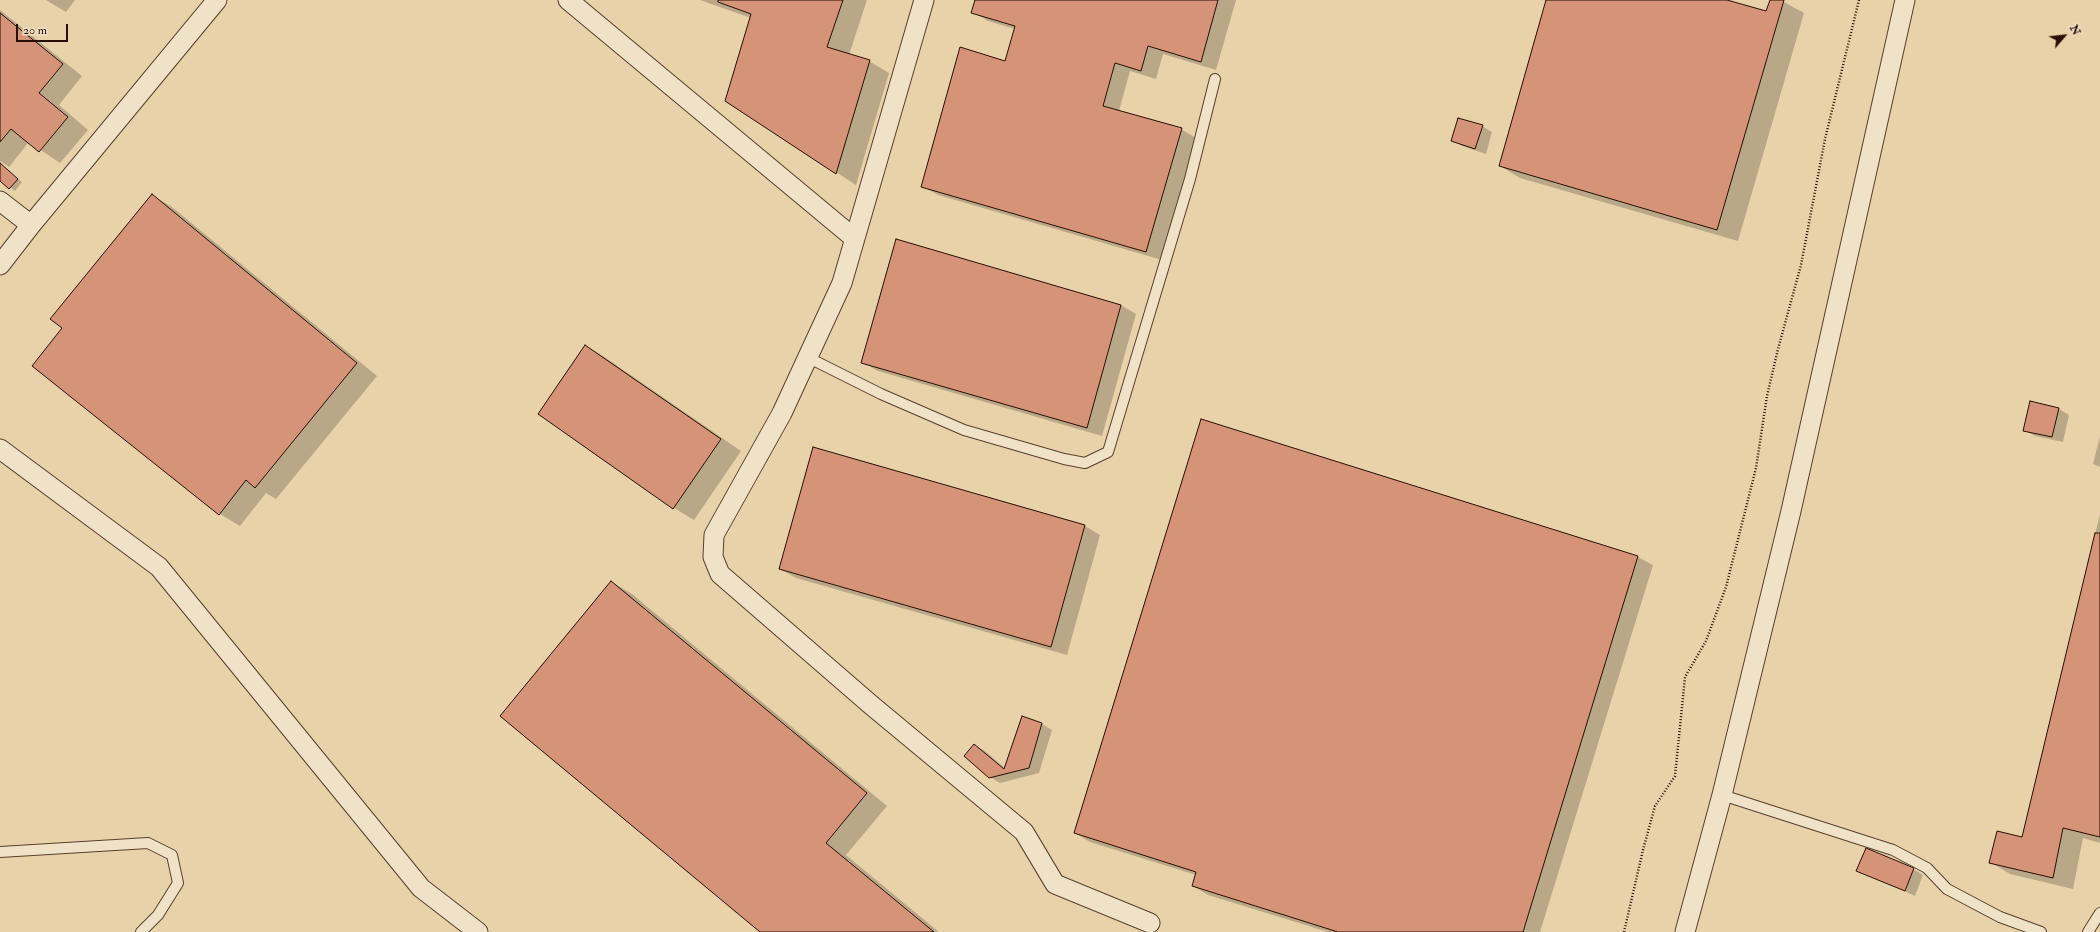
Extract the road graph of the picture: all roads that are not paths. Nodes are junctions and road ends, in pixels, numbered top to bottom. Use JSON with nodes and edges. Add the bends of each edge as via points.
{"nodes":[{"id":1,"x":217,"y":0,"type":"edge"},
{"id":2,"x":568,"y":0,"type":"edge"},
{"id":3,"x":924,"y":0,"type":"edge"},
{"id":4,"x":1905,"y":0,"type":"edge"},
{"id":5,"x":1215,"y":79,"type":"dead end"},
{"id":6,"x":0,"y":201,"type":"edge"},
{"id":7,"x":31,"y":225,"type":"junction"},
{"id":8,"x":854,"y":238,"type":"junction"},
{"id":9,"x":0,"y":265,"type":"edge"},
{"id":10,"x":807,"y":357,"type":"junction"},
{"id":11,"x":0,"y":449,"type":"edge"},
{"id":12,"x":1722,"y":795,"type":"junction"},
{"id":13,"x":0,"y":852,"type":"edge"},
{"id":14,"x":2100,"y":913,"type":"edge"},
{"id":15,"x":1150,"y":923,"type":"dead end"},
{"id":16,"x":141,"y":932,"type":"edge"},
{"id":17,"x":478,"y":932,"type":"edge"},
{"id":18,"x":1685,"y":932,"type":"edge"},
{"id":19,"x":2041,"y":932,"type":"edge"},
{"id":20,"x":2088,"y":932,"type":"edge"}],
"edges":[{"from":1,"to":7,"type":"street"},
{"from":2,"to":8,"type":"street"},
{"from":3,"to":8,"type":"street"},
{"from":4,"to":12,"type":"street","via":[[1792,503]]},
{"from":5,"to":10,"type":"lane","via":[[1190,179],[1108,452],[1085,463],[964,430]]},
{"from":6,"to":7,"type":"street"},
{"from":7,"to":9,"type":"street"},
{"from":8,"to":10,"type":"street","via":[[842,283]]},
{"from":10,"to":15,"type":"street","via":[[782,413],[714,535],[713,557],[720,574],[870,704],[1024,832],[1055,884]]},
{"from":11,"to":17,"type":"street","via":[[159,567],[421,888]]},
{"from":12,"to":18,"type":"street"},
{"from":12,"to":19,"type":"lane","via":[[1893,850],[1927,868],[1947,889],[2000,918]]},
{"from":13,"to":16,"type":"lane","via":[[148,843],[172,855],[178,884],[158,916]]},
{"from":14,"to":20,"type":"lane"}]}
